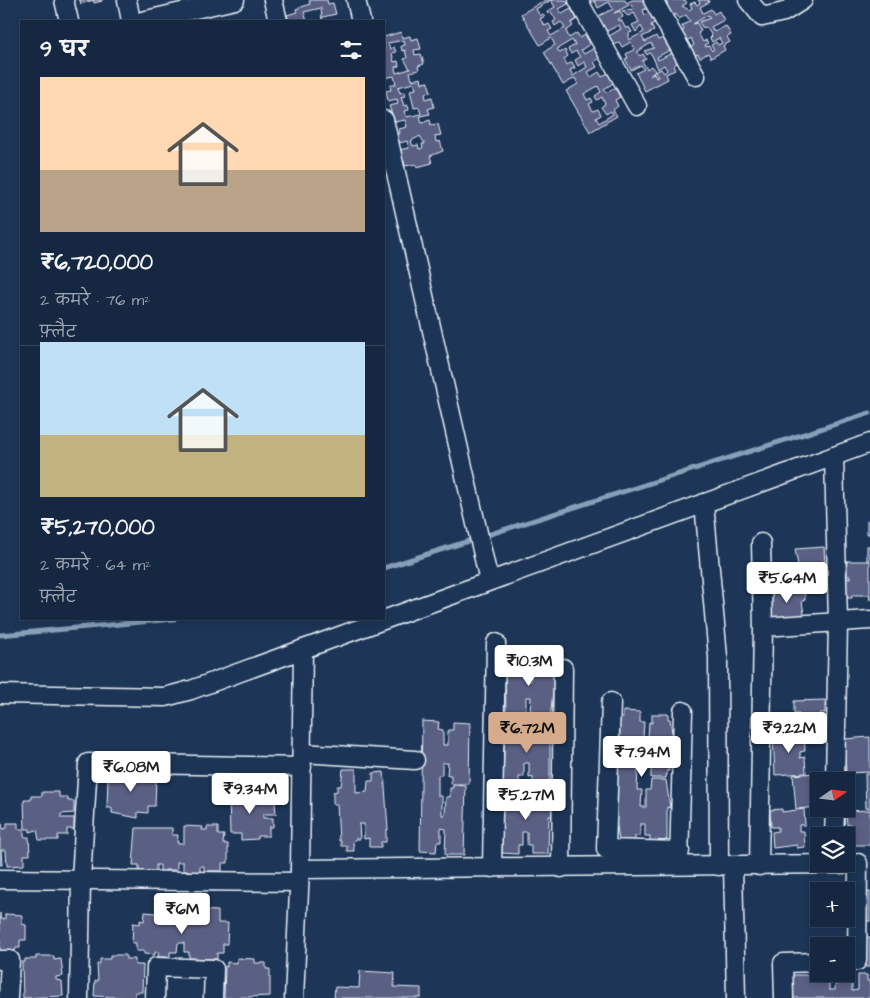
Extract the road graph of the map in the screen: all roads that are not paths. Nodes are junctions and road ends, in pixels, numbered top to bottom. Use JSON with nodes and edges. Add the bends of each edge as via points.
{"nodes":[{"id":1,"x":64,"y":0,"type":"edge"},
{"id":2,"x":127,"y":0,"type":"edge"},
{"id":3,"x":235,"y":0,"type":"edge"},
{"id":4,"x":273,"y":0,"type":"edge"},
{"id":5,"x":356,"y":0,"type":"edge"},
{"id":6,"x":578,"y":0,"type":"edge"},
{"id":7,"x":653,"y":0,"type":"edge"},
{"id":8,"x":748,"y":0,"type":"edge"},
{"id":9,"x":803,"y":0,"type":"edge"},
{"id":10,"x":186,"y":16,"type":"edge"},
{"id":11,"x":69,"y":20,"type":"edge"},
{"id":12,"x":132,"y":20,"type":"edge"},
{"id":13,"x":151,"y":20,"type":"edge"},
{"id":14,"x":278,"y":20,"type":"edge"},
{"id":15,"x":361,"y":20,"type":"edge"},
{"id":16,"x":696,"y":76,"type":"dead end"},
{"id":17,"x":637,"y":106,"type":"dead end"},
{"id":18,"x":385,"y":124,"type":"edge"},
{"id":19,"x":870,"y":443,"type":"edge"},
{"id":20,"x":834,"y":456,"type":"junction"},
{"id":21,"x":704,"y":503,"type":"junction"},
{"id":22,"x":761,"y":543,"type":"dead end"},
{"id":23,"x":489,"y":581,"type":"junction"},
{"id":24,"x":385,"y":619,"type":"edge"},
{"id":25,"x":382,"y":620,"type":"edge"},
{"id":26,"x":870,"y":620,"type":"edge"},
{"id":27,"x":838,"y":623,"type":"junction"},
{"id":28,"x":763,"y":627,"type":"junction"},
{"id":29,"x":496,"y":643,"type":"dead end"},
{"id":30,"x":303,"y":649,"type":"junction"},
{"id":31,"x":562,"y":668,"type":"dead end"},
{"id":32,"x":0,"y":694,"type":"edge"},
{"id":33,"x":611,"y":702,"type":"dead end"},
{"id":34,"x":683,"y":711,"type":"dead end"},
{"id":35,"x":302,"y":760,"type":"junction"},
{"id":36,"x":415,"y":760,"type":"dead end"},
{"id":37,"x":835,"y":772,"type":"edge"},
{"id":38,"x":679,"y":859,"type":"junction"},
{"id":39,"x":855,"y":864,"type":"edge"},
{"id":40,"x":810,"y":865,"type":"edge"},
{"id":41,"x":726,"y":866,"type":"junction"},
{"id":42,"x":758,"y":866,"type":"junction"},
{"id":43,"x":492,"y":868,"type":"junction"},
{"id":44,"x":561,"y":868,"type":"junction"},
{"id":45,"x":300,"y":876,"type":"junction"},
{"id":46,"x":0,"y":879,"type":"edge"},
{"id":47,"x":81,"y":880,"type":"junction"},
{"id":48,"x":0,"y":960,"type":"edge"},
{"id":49,"x":855,"y":961,"type":"edge"},
{"id":50,"x":810,"y":962,"type":"edge"},
{"id":51,"x":8,"y":998,"type":"edge"},
{"id":52,"x":79,"y":998,"type":"edge"},
{"id":53,"x":155,"y":998,"type":"edge"},
{"id":54,"x":213,"y":998,"type":"edge"},
{"id":55,"x":294,"y":998,"type":"edge"},
{"id":56,"x":736,"y":998,"type":"edge"},
{"id":57,"x":784,"y":998,"type":"edge"}],
"edges":[{"from":1,"to":11,"type":"street"},
{"from":2,"to":12,"type":"street"},
{"from":3,"to":10,"type":"street"},
{"from":4,"to":14,"type":"street"},
{"from":5,"to":15,"type":"street"},
{"from":6,"to":17,"type":"street"},
{"from":7,"to":16,"type":"street"},
{"from":8,"to":9,"type":"street","via":[[762,17],[784,12]]},
{"from":10,"to":13,"type":"street"},
{"from":18,"to":23,"type":"street"},
{"from":19,"to":20,"type":"street"},
{"from":20,"to":21,"type":"street"},
{"from":20,"to":27,"type":"street"},
{"from":21,"to":23,"type":"street"},
{"from":21,"to":41,"type":"street","via":[[718,656]]},
{"from":22,"to":28,"type":"street"},
{"from":23,"to":24,"type":"street"},
{"from":25,"to":30,"type":"street"},
{"from":26,"to":27,"type":"street"},
{"from":27,"to":28,"type":"street"},
{"from":27,"to":37,"type":"street"},
{"from":28,"to":42,"type":"street"},
{"from":29,"to":43,"type":"street"},
{"from":30,"to":32,"type":"street","via":[[165,697]]},
{"from":30,"to":35,"type":"street"},
{"from":31,"to":44,"type":"street"},
{"from":33,"to":38,"type":"street","via":[[606,849]]},
{"from":34,"to":38,"type":"street"},
{"from":35,"to":36,"type":"street"},
{"from":35,"to":45,"type":"street"},
{"from":35,"to":47,"type":"street","via":[[88,763]]},
{"from":38,"to":41,"type":"street"},
{"from":38,"to":44,"type":"street"},
{"from":39,"to":49,"type":"street"},
{"from":40,"to":42,"type":"street"},
{"from":41,"to":42,"type":"street"},
{"from":41,"to":56,"type":"street"},
{"from":43,"to":44,"type":"street"},
{"from":43,"to":45,"type":"street"},
{"from":45,"to":47,"type":"street"},
{"from":45,"to":55,"type":"street"},
{"from":46,"to":47,"type":"street"},
{"from":47,"to":52,"type":"street"},
{"from":48,"to":51,"type":"street","via":[[10,960]]},
{"from":50,"to":57,"type":"street","via":[[783,963]]},
{"from":53,"to":54,"type":"street","via":[[156,967],[214,969]]}]}
